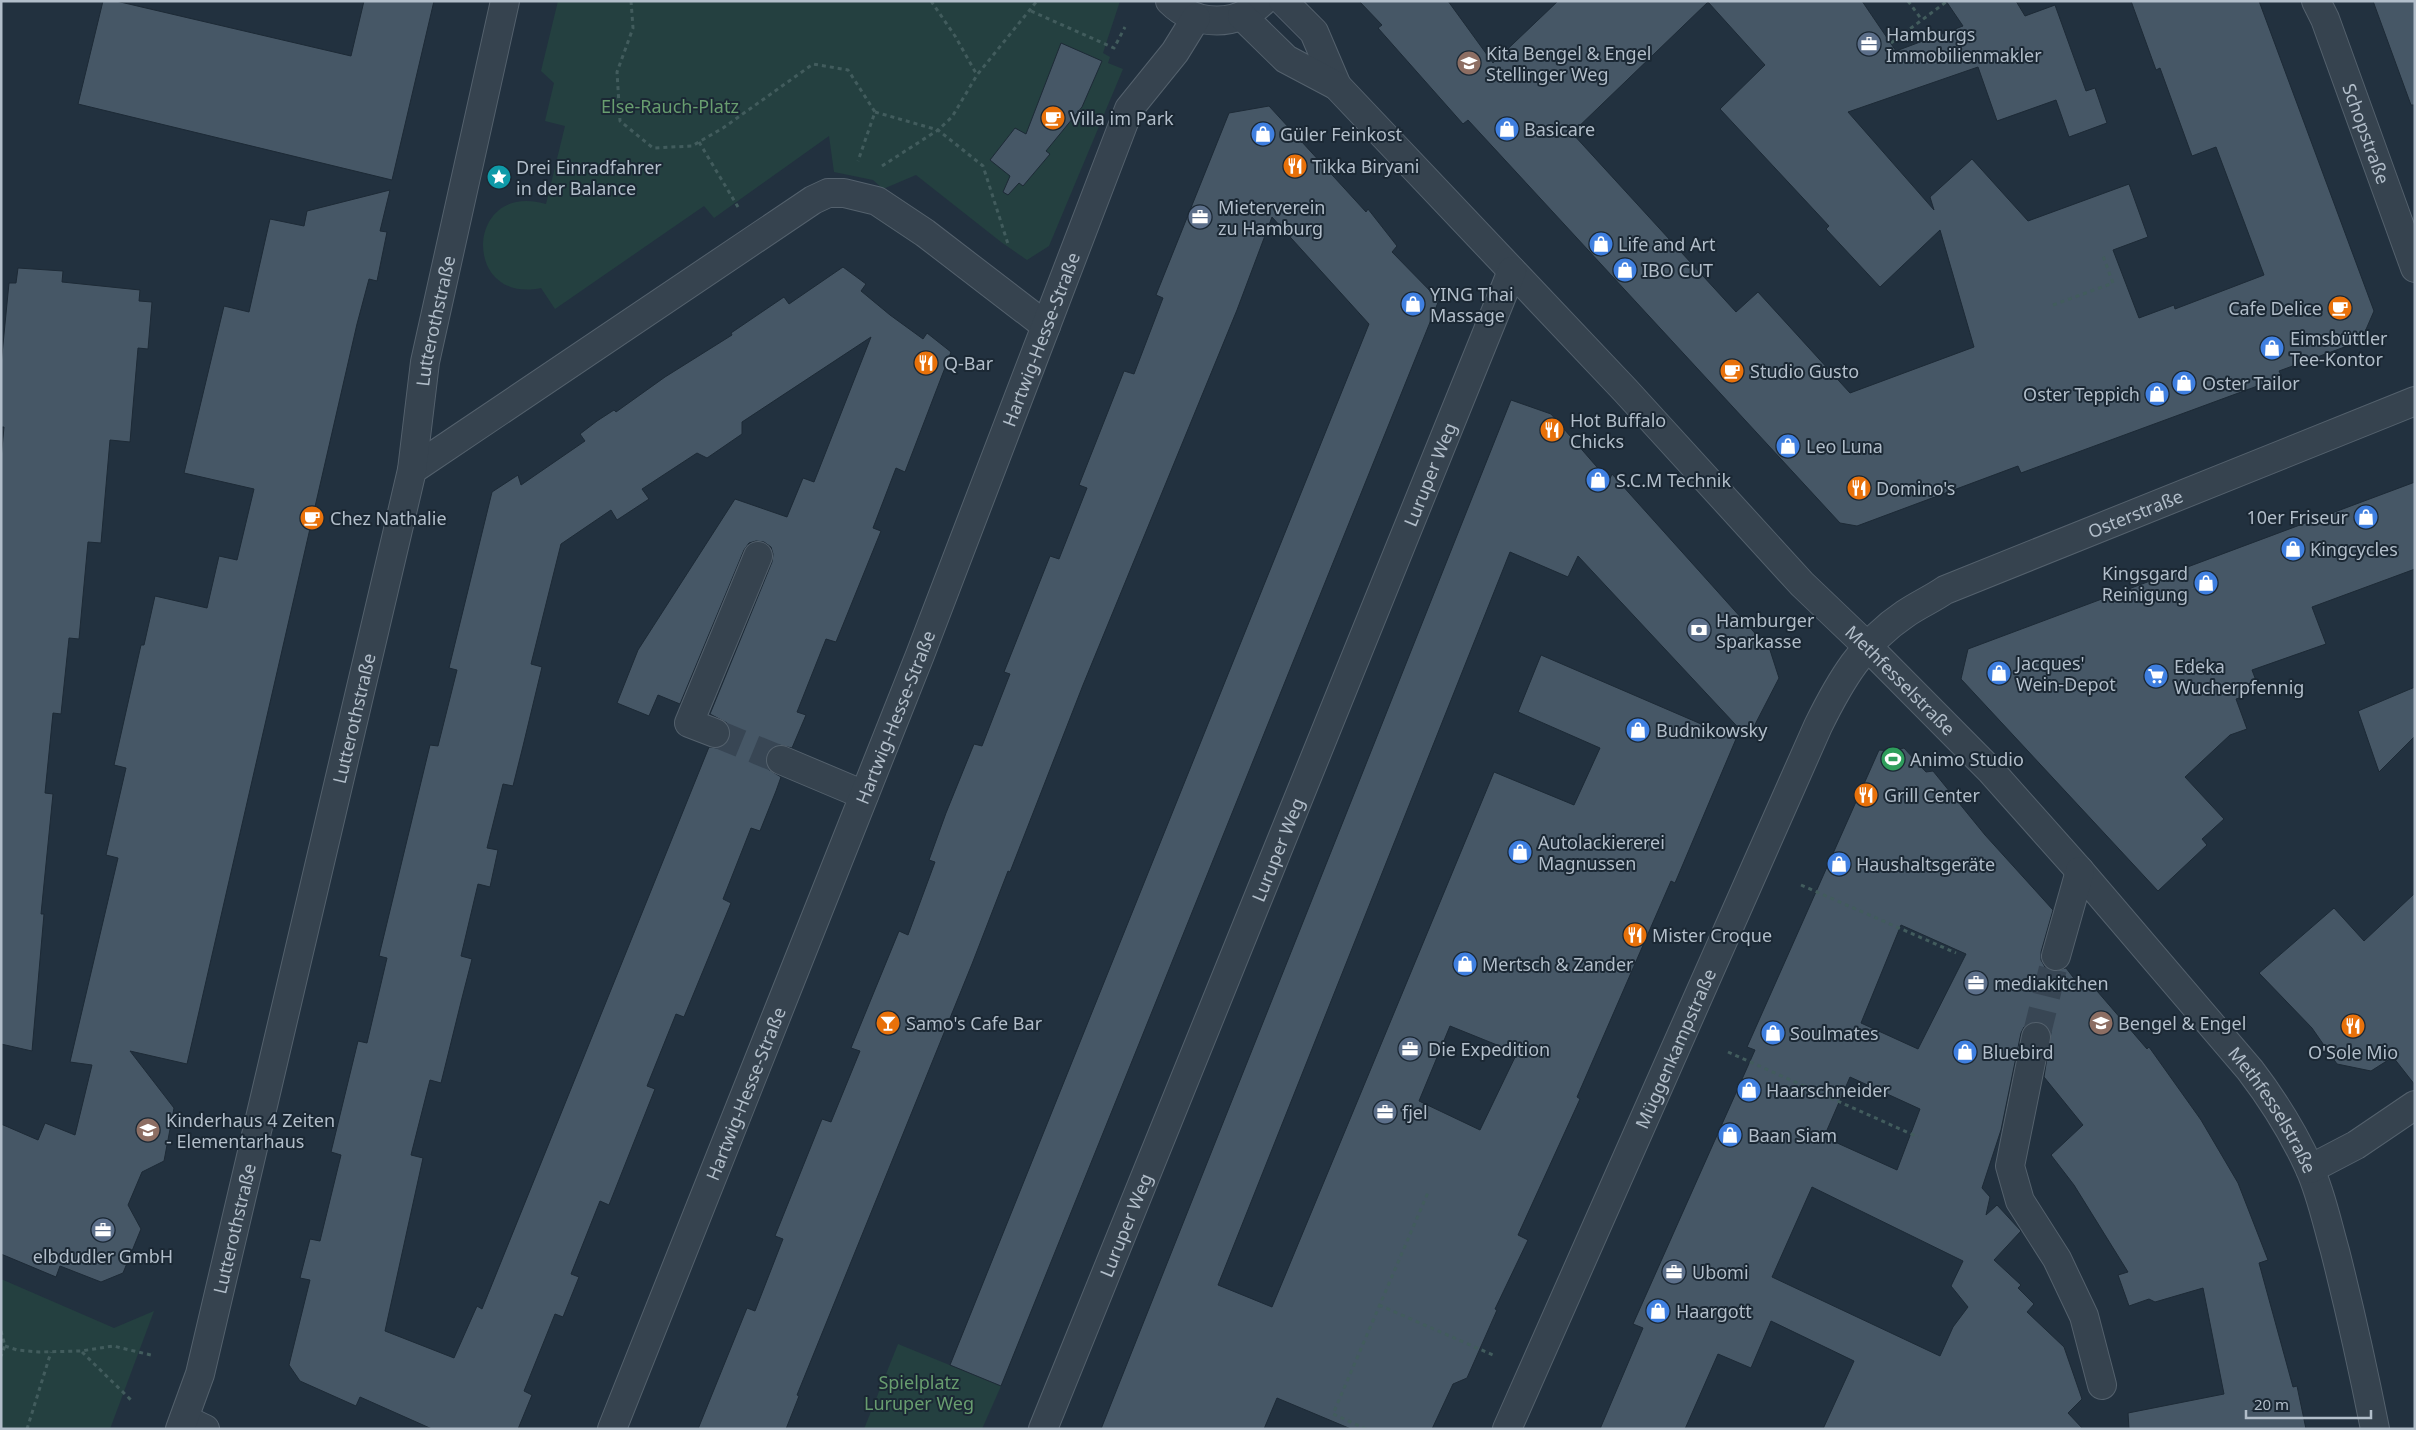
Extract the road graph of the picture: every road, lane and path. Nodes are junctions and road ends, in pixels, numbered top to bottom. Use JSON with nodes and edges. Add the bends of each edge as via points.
{"nodes":[{"id":1,"x":505,"y":1,"type":"edge"},
{"id":2,"x":631,"y":1,"type":"edge"},
{"id":3,"x":931,"y":1,"type":"edge"},
{"id":4,"x":1037,"y":1,"type":"edge"},
{"id":5,"x":1170,"y":1,"type":"edge"},
{"id":6,"x":1283,"y":1,"type":"edge"},
{"id":7,"x":1908,"y":1,"type":"edge"},
{"id":8,"x":2316,"y":1,"type":"edge"},
{"id":9,"x":1946,"y":2,"type":"edge"},
{"id":10,"x":1252,"y":9,"type":"edge"},
{"id":11,"x":1031,"y":11,"type":"junction"},
{"id":12,"x":1196,"y":18,"type":"junction"},
{"id":13,"x":1922,"y":20,"type":"junction"},
{"id":14,"x":1125,"y":27,"type":"dead end"},
{"id":15,"x":1891,"y":43,"type":"dead end"},
{"id":16,"x":977,"y":75,"type":"junction"},
{"id":17,"x":1337,"y":86,"type":"junction"},
{"id":18,"x":875,"y":112,"type":"junction"},
{"id":19,"x":938,"y":130,"type":"junction"},
{"id":20,"x":700,"y":142,"type":"junction"},
{"id":21,"x":857,"y":164,"type":"dead end"},
{"id":22,"x":872,"y":168,"type":"dead end"},
{"id":23,"x":735,"y":202,"type":"dead end"},
{"id":24,"x":1008,"y":244,"type":"dead end"},
{"id":25,"x":2102,"y":253,"type":"dead end"},
{"id":26,"x":2415,"y":268,"type":"edge"},
{"id":27,"x":1512,"y":271,"type":"junction"},
{"id":28,"x":2053,"y":305,"type":"dead end"},
{"id":29,"x":1046,"y":326,"type":"junction"},
{"id":30,"x":2415,"y":401,"type":"edge"},
{"id":31,"x":412,"y":470,"type":"junction"},
{"id":32,"x":758,"y":556,"type":"dead end"},
{"id":33,"x":1867,"y":646,"type":"junction"},
{"id":34,"x":715,"y":733,"type":"tunnel mouth"},
{"id":35,"x":781,"y":760,"type":"tunnel mouth"},
{"id":36,"x":864,"y":795,"type":"junction"},
{"id":37,"x":2080,"y":870,"type":"junction"},
{"id":38,"x":1801,"y":885,"type":"dead end"},
{"id":39,"x":1956,"y":953,"type":"dead end"},
{"id":40,"x":2056,"y":956,"type":"tunnel mouth"},
{"id":41,"x":2036,"y":1036,"type":"tunnel mouth"},
{"id":42,"x":1728,"y":1052,"type":"dead end"},
{"id":43,"x":2415,"y":1105,"type":"edge"},
{"id":44,"x":1918,"y":1137,"type":"dead end"},
{"id":45,"x":2310,"y":1169,"type":"junction"},
{"id":46,"x":1429,"y":1190,"type":"dead end"},
{"id":47,"x":1379,"y":1305,"type":"junction"},
{"id":48,"x":1,"y":1331,"type":"edge"},
{"id":49,"x":5,"y":1346,"type":"junction"},
{"id":50,"x":81,"y":1351,"type":"junction"},
{"id":51,"x":51,"y":1352,"type":"junction"},
{"id":52,"x":1493,"y":1354,"type":"dead end"},
{"id":53,"x":151,"y":1355,"type":"dead end"},
{"id":54,"x":1,"y":1356,"type":"edge"},
{"id":55,"x":2102,"y":1386,"type":"dead end"},
{"id":56,"x":132,"y":1401,"type":"dead end"},
{"id":57,"x":190,"y":1426,"type":"edge"},
{"id":58,"x":27,"y":1429,"type":"edge"},
{"id":59,"x":612,"y":1429,"type":"edge"},
{"id":60,"x":1043,"y":1429,"type":"edge"},
{"id":61,"x":1366,"y":1429,"type":"edge"},
{"id":62,"x":1507,"y":1429,"type":"edge"},
{"id":63,"x":2375,"y":1429,"type":"edge"}],
"edges":[{"from":1,"to":31,"type":"street","name":"Lutterothstraße","via":[[425,362]]},
{"from":2,"to":20,"type":"path","via":[[633,28],[617,72],[620,120],[653,148],[692,146]]},
{"from":3,"to":16,"type":"path"},
{"from":4,"to":11,"type":"path"},
{"from":5,"to":12,"type":"street","name":"Methfesselstraße"},
{"from":6,"to":17,"type":"street","name":"Methfesselstraße","via":[[1314,32]]},
{"from":7,"to":13,"type":"path"},
{"from":8,"to":26,"type":"street","name":"Schopstraße"},
{"from":9,"to":13,"type":"path"},
{"from":10,"to":12,"type":"street","name":"Methfesselstraße","via":[[1219,21]]},
{"from":10,"to":17,"type":"street","name":"Methfesselstraße","via":[[1286,59]]},
{"from":11,"to":14,"type":"path","via":[[1114,48]]},
{"from":11,"to":16,"type":"path"},
{"from":12,"to":29,"type":"street","name":"Hartwig-Hesse-Straße","via":[[1175,52],[1129,109]]},
{"from":13,"to":15,"type":"path"},
{"from":16,"to":19,"type":"path","via":[[952,117]]},
{"from":17,"to":27,"type":"street","name":"Methfesselstraße"},
{"from":18,"to":19,"type":"path"},
{"from":18,"to":20,"type":"path","via":[[848,70],[813,64]]},
{"from":18,"to":21,"type":"path"},
{"from":19,"to":22,"type":"path","via":[[882,166]]},
{"from":19,"to":24,"type":"path","via":[[983,166]]},
{"from":20,"to":23,"type":"path"},
{"from":25,"to":28,"type":"path","via":[[2113,283]]},
{"from":27,"to":33,"type":"street","name":"Methfesselstraße","via":[[1673,441],[1802,584]]},
{"from":27,"to":60,"type":"street","name":"Luruper Weg"},
{"from":29,"to":31,"type":"street","via":[[925,233],[877,202],[853,194],[828,193]]},
{"from":29,"to":36,"type":"street","name":"Hartwig-Hesse-Straße"},
{"from":30,"to":33,"type":"street","name":"Osterstraße","via":[[1945,590],[1904,614]]},
{"from":31,"to":57,"type":"street","name":"Lutterothstraße"},
{"from":32,"to":34,"type":"street","via":[[689,723]]},
{"from":33,"to":37,"type":"street","name":"Methfesselstraße","via":[[1991,771]]},
{"from":33,"to":62,"type":"street","name":"Müggenkampstraße","via":[[1839,684],[1818,726]]},
{"from":35,"to":36,"type":"street"},
{"from":36,"to":59,"type":"street","name":"Hartwig-Hesse-Straße"},
{"from":37,"to":40,"type":"street"},
{"from":37,"to":45,"type":"street","name":"Methfesselstraße","via":[[2250,1070],[2277,1106]]},
{"from":38,"to":39,"type":"path"},
{"from":41,"to":55,"type":"street","via":[[2010,1166],[2020,1201],[2057,1259],[2084,1316]]},
{"from":42,"to":44,"type":"path"},
{"from":43,"to":45,"type":"street","via":[[2356,1146]]},
{"from":45,"to":63,"type":"street","name":"Methfesselstraße","via":[[2349,1304]]},
{"from":46,"to":47,"type":"path"},
{"from":47,"to":52,"type":"path"},
{"from":47,"to":61,"type":"path","via":[[1333,1414]]},
{"from":48,"to":49,"type":"path"},
{"from":49,"to":51,"type":"path","via":[[16,1350]]},
{"from":49,"to":54,"type":"path"},
{"from":50,"to":51,"type":"path"},
{"from":50,"to":53,"type":"path","via":[[112,1346]]},
{"from":50,"to":56,"type":"path"},
{"from":51,"to":58,"type":"path"}]}
